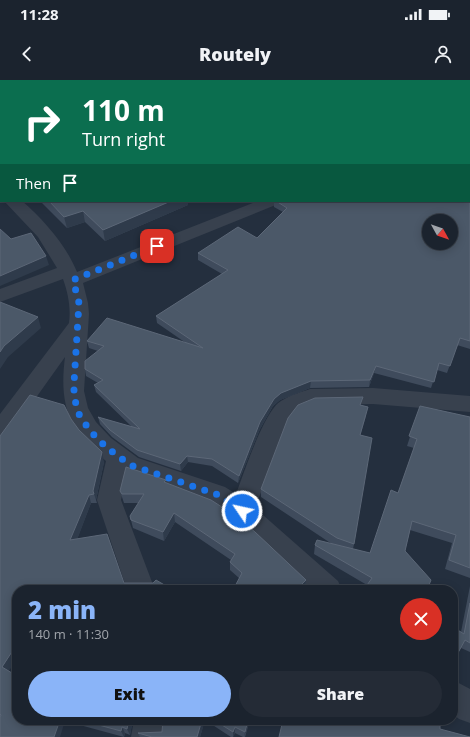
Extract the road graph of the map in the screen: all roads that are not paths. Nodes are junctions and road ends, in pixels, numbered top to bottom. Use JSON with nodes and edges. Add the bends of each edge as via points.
{"nodes":[{"id":1,"x":13,"y":202,"type":"edge"},
{"id":2,"x":259,"y":203,"type":"edge"},
{"id":3,"x":71,"y":275,"type":"junction"},
{"id":4,"x":0,"y":296,"type":"edge"},
{"id":5,"x":79,"y":324,"type":"junction"},
{"id":6,"x":470,"y":404,"type":"edge"},
{"id":7,"x":0,"y":431,"type":"edge"},
{"id":8,"x":119,"y":457,"type":"junction"},
{"id":9,"x":242,"y":511,"type":"junction"},
{"id":10,"x":139,"y":585,"type":"edge"},
{"id":11,"x":323,"y":585,"type":"edge"},
{"id":12,"x":458,"y":699,"type":"edge"},
{"id":13,"x":470,"y":708,"type":"edge"},
{"id":14,"x":148,"y":725,"type":"edge"},
{"id":15,"x":147,"y":737,"type":"edge"}],
"edges":[{"from":1,"to":3,"type":"street","via":[[36,224]]},
{"from":2,"to":3,"type":"street"},
{"from":3,"to":4,"type":"street"},
{"from":3,"to":5,"type":"street","via":[[79,303]]},
{"from":5,"to":7,"type":"street"},
{"from":5,"to":8,"type":"street","via":[[74,397],[80,417],[93,434]]},
{"from":6,"to":9,"type":"street","via":[[365,396],[310,397],[294,404],[288,407],[276,423]]},
{"from":8,"to":9,"type":"street","via":[[130,465],[216,494]]},
{"from":8,"to":10,"type":"street","via":[[109,500]]},
{"from":9,"to":11,"type":"street"},
{"from":12,"to":13,"type":"street"},
{"from":14,"to":15,"type":"street"}]}
